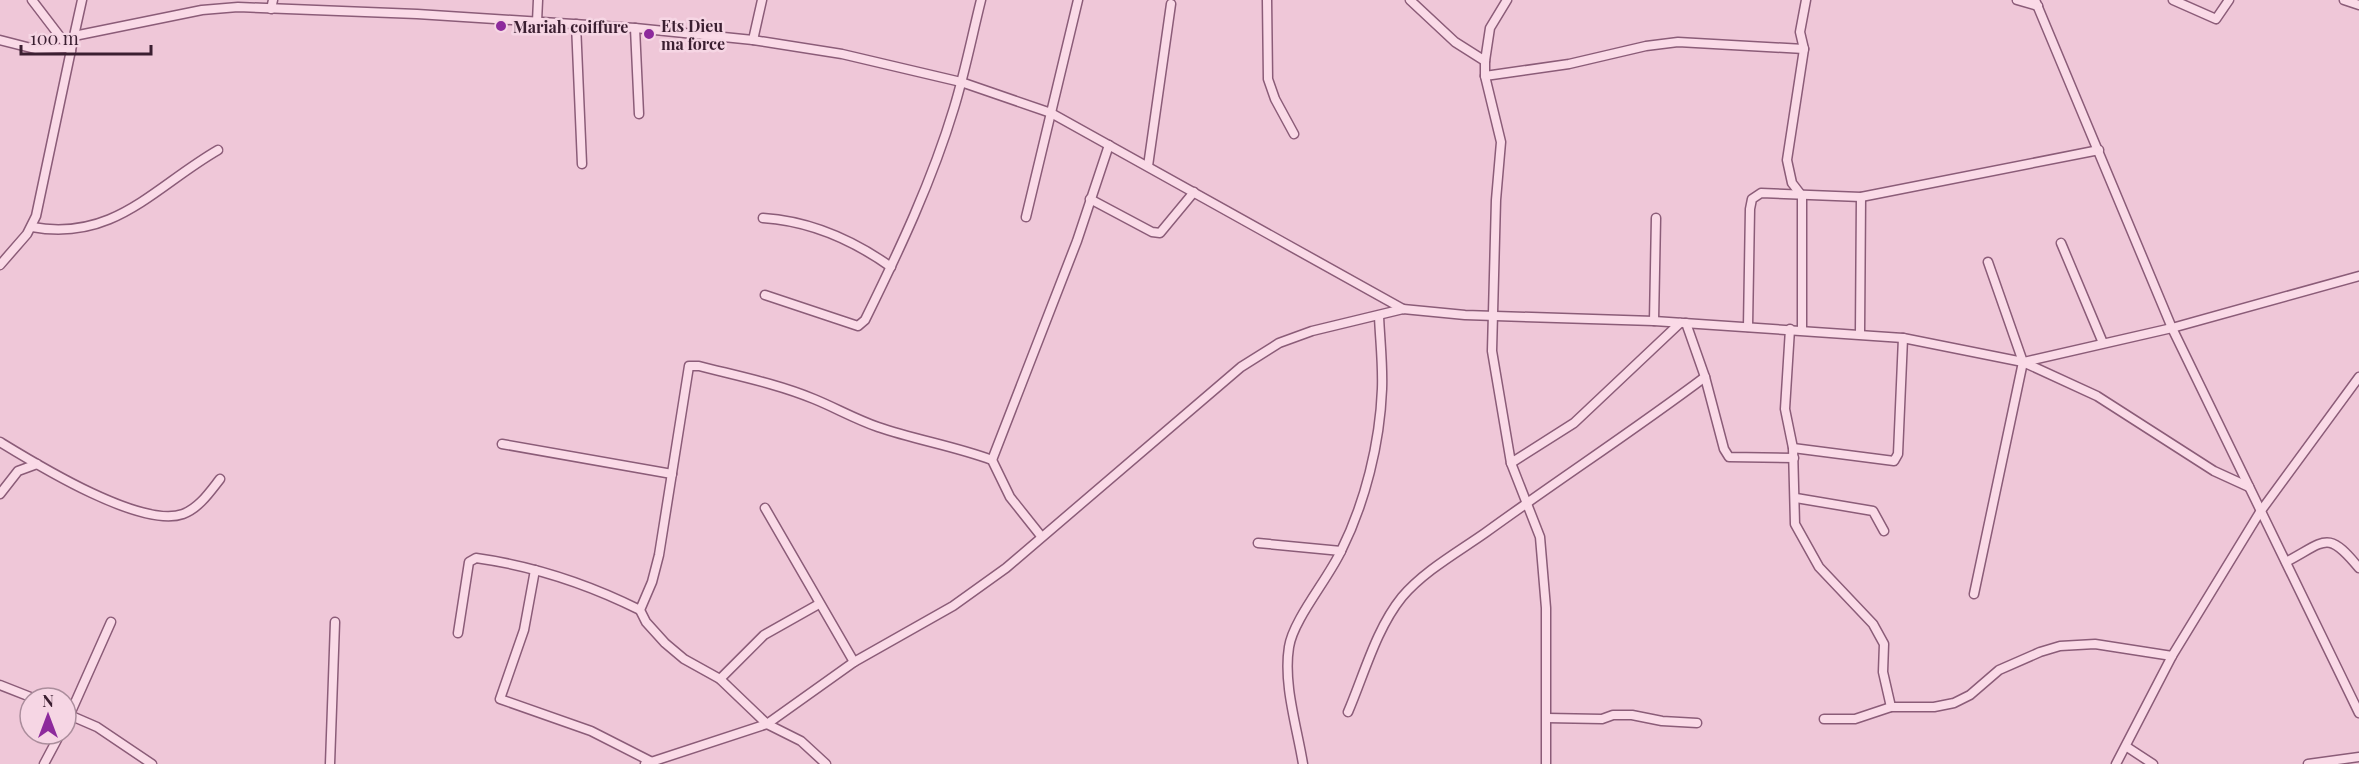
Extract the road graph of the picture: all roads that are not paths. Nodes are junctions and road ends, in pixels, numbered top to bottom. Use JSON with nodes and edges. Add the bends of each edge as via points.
{"nodes":[{"id":1,"x":32,"y":0,"type":"edge"},
{"id":2,"x":82,"y":0,"type":"edge"},
{"id":3,"x":538,"y":0,"type":"edge"},
{"id":4,"x":762,"y":0,"type":"edge"},
{"id":5,"x":981,"y":0,"type":"edge"},
{"id":6,"x":1078,"y":0,"type":"edge"},
{"id":7,"x":1267,"y":0,"type":"edge"},
{"id":8,"x":1508,"y":0,"type":"edge"},
{"id":9,"x":1806,"y":0,"type":"edge"},
{"id":10,"x":2017,"y":0,"type":"edge"},
{"id":11,"x":2173,"y":0,"type":"edge"},
{"id":12,"x":2229,"y":0,"type":"edge"},
{"id":13,"x":2344,"y":0,"type":"edge"},
{"id":14,"x":1415,"y":1,"type":"edge"},
{"id":15,"x":2036,"y":3,"type":"edge"},
{"id":16,"x":272,"y":4,"type":"edge"},
{"id":17,"x":1171,"y":4,"type":"dead end"},
{"id":18,"x":2359,"y":5,"type":"edge"},
{"id":19,"x":537,"y":22,"type":"junction"},
{"id":20,"x":576,"y":24,"type":"junction"},
{"id":21,"x":635,"y":27,"type":"junction"},
{"id":22,"x":74,"y":36,"type":"junction"},
{"id":23,"x":0,"y":40,"type":"edge"},
{"id":24,"x":753,"y":40,"type":"junction"},
{"id":25,"x":1804,"y":49,"type":"junction"},
{"id":26,"x":69,"y":50,"type":"junction"},
{"id":27,"x":1485,"y":61,"type":"junction"},
{"id":28,"x":1485,"y":76,"type":"junction"},
{"id":29,"x":961,"y":82,"type":"junction"},
{"id":30,"x":1051,"y":113,"type":"junction"},
{"id":31,"x":639,"y":114,"type":"dead end"},
{"id":32,"x":1294,"y":134,"type":"dead end"},
{"id":33,"x":1109,"y":145,"type":"junction"},
{"id":34,"x":218,"y":150,"type":"dead end"},
{"id":35,"x":2099,"y":150,"type":"junction"},
{"id":36,"x":582,"y":164,"type":"dead end"},
{"id":37,"x":1148,"y":166,"type":"junction"},
{"id":38,"x":1194,"y":192,"type":"junction"},
{"id":39,"x":1802,"y":196,"type":"junction"},
{"id":40,"x":1861,"y":197,"type":"junction"},
{"id":41,"x":1090,"y":199,"type":"junction"},
{"id":42,"x":1026,"y":217,"type":"dead end"},
{"id":43,"x":763,"y":218,"type":"dead end"},
{"id":44,"x":1656,"y":218,"type":"dead end"},
{"id":45,"x":32,"y":227,"type":"junction"},
{"id":46,"x":2061,"y":243,"type":"dead end"},
{"id":47,"x":1988,"y":262,"type":"dead end"},
{"id":48,"x":0,"y":265,"type":"edge"},
{"id":49,"x":891,"y":267,"type":"junction"},
{"id":50,"x":2359,"y":276,"type":"edge"},
{"id":51,"x":765,"y":295,"type":"dead end"},
{"id":52,"x":1403,"y":309,"type":"junction"},
{"id":53,"x":1379,"y":316,"type":"junction"},
{"id":54,"x":1492,"y":316,"type":"junction"},
{"id":55,"x":1654,"y":321,"type":"junction"},
{"id":56,"x":1683,"y":323,"type":"junction"},
{"id":57,"x":1748,"y":327,"type":"junction"},
{"id":58,"x":2172,"y":328,"type":"junction"},
{"id":59,"x":1790,"y":329,"type":"junction"},
{"id":60,"x":1802,"y":330,"type":"junction"},
{"id":61,"x":1860,"y":333,"type":"junction"},
{"id":62,"x":1903,"y":338,"type":"junction"},
{"id":63,"x":2103,"y":344,"type":"junction"},
{"id":64,"x":2023,"y":362,"type":"junction"},
{"id":65,"x":2359,"y":377,"type":"edge"},
{"id":66,"x":1705,"y":378,"type":"junction"},
{"id":67,"x":0,"y":442,"type":"edge"},
{"id":68,"x":502,"y":444,"type":"dead end"},
{"id":69,"x":1794,"y":453,"type":"junction"},
{"id":70,"x":992,"y":460,"type":"junction"},
{"id":71,"x":1511,"y":463,"type":"junction"},
{"id":72,"x":37,"y":464,"type":"junction"},
{"id":73,"x":672,"y":474,"type":"junction"},
{"id":74,"x":220,"y":480,"type":"dead end"},
{"id":75,"x":2249,"y":487,"type":"junction"},
{"id":76,"x":0,"y":494,"type":"edge"},
{"id":77,"x":1796,"y":498,"type":"junction"},
{"id":78,"x":1525,"y":504,"type":"junction"},
{"id":79,"x":765,"y":508,"type":"dead end"},
{"id":80,"x":2260,"y":512,"type":"junction"},
{"id":81,"x":1884,"y":531,"type":"dead end"},
{"id":82,"x":1041,"y":536,"type":"junction"},
{"id":83,"x":1258,"y":543,"type":"dead end"},
{"id":84,"x":1341,"y":551,"type":"junction"},
{"id":85,"x":2286,"y":562,"type":"junction"},
{"id":86,"x":2359,"y":568,"type":"edge"},
{"id":87,"x":536,"y":570,"type":"junction"},
{"id":88,"x":1974,"y":594,"type":"dead end"},
{"id":89,"x":819,"y":604,"type":"junction"},
{"id":90,"x":640,"y":610,"type":"junction"},
{"id":91,"x":111,"y":622,"type":"dead end"},
{"id":92,"x":335,"y":622,"type":"dead end"},
{"id":93,"x":458,"y":633,"type":"dead end"},
{"id":94,"x":2172,"y":656,"type":"junction"},
{"id":95,"x":854,"y":662,"type":"junction"},
{"id":96,"x":720,"y":679,"type":"junction"},
{"id":97,"x":0,"y":684,"type":"edge"},
{"id":98,"x":18,"y":692,"type":"edge"},
{"id":99,"x":78,"y":694,"type":"edge"},
{"id":100,"x":1891,"y":707,"type":"junction"},
{"id":101,"x":1348,"y":712,"type":"dead end"},
{"id":102,"x":2359,"y":713,"type":"edge"},
{"id":103,"x":1547,"y":718,"type":"junction"},
{"id":104,"x":1824,"y":719,"type":"dead end"},
{"id":105,"x":78,"y":721,"type":"edge"},
{"id":106,"x":1697,"y":723,"type":"dead end"},
{"id":107,"x":767,"y":724,"type":"junction"},
{"id":108,"x":54,"y":746,"type":"edge"},
{"id":109,"x":2127,"y":747,"type":"junction"},
{"id":110,"x":2359,"y":757,"type":"edge"},
{"id":111,"x":649,"y":763,"type":"edge"},
{"id":112,"x":44,"y":764,"type":"edge"},
{"id":113,"x":152,"y":764,"type":"edge"},
{"id":114,"x":330,"y":764,"type":"edge"},
{"id":115,"x":826,"y":764,"type":"edge"},
{"id":116,"x":1303,"y":764,"type":"edge"},
{"id":117,"x":1546,"y":764,"type":"edge"},
{"id":118,"x":2116,"y":764,"type":"edge"},
{"id":119,"x":2153,"y":764,"type":"edge"},
{"id":120,"x":2308,"y":764,"type":"edge"}],
"edges":[{"from":1,"to":26,"type":"street"},
{"from":2,"to":22,"type":"street"},
{"from":3,"to":19,"type":"street"},
{"from":4,"to":24,"type":"street"},
{"from":5,"to":29,"type":"street"},
{"from":6,"to":30,"type":"street"},
{"from":7,"to":32,"type":"street","via":[[1268,79]]},
{"from":8,"to":27,"type":"street","via":[[1490,28]]},
{"from":9,"to":25,"type":"street","via":[[1800,32]]},
{"from":10,"to":15,"type":"street"},
{"from":11,"to":12,"type":"street","via":[[2216,19]]},
{"from":13,"to":18,"type":"street"},
{"from":14,"to":27,"type":"street","via":[[1455,42]]},
{"from":15,"to":35,"type":"street"},
{"from":16,"to":19,"type":"street"},
{"from":16,"to":22,"type":"street","via":[[202,10]]},
{"from":17,"to":37,"type":"street"},
{"from":19,"to":20,"type":"street"},
{"from":20,"to":21,"type":"street"},
{"from":20,"to":36,"type":"street"},
{"from":21,"to":24,"type":"street"},
{"from":21,"to":31,"type":"street"},
{"from":22,"to":26,"type":"street"},
{"from":23,"to":26,"type":"street","via":[[35,49]]},
{"from":24,"to":29,"type":"street","via":[[842,54]]},
{"from":25,"to":28,"type":"street","via":[[1678,42]]},
{"from":25,"to":39,"type":"street","via":[[1787,160],[1791,183]]},
{"from":26,"to":45,"type":"street"},
{"from":27,"to":28,"type":"street"},
{"from":28,"to":54,"type":"street","via":[[1501,142]]},
{"from":29,"to":30,"type":"street"},
{"from":29,"to":49,"type":"street","via":[[940,151]]},
{"from":30,"to":33,"type":"street"},
{"from":30,"to":42,"type":"street"},
{"from":33,"to":37,"type":"street"},
{"from":33,"to":41,"type":"street"},
{"from":34,"to":45,"type":"street","via":[[121,216],[78,230]]},
{"from":35,"to":40,"type":"street"},
{"from":35,"to":58,"type":"street"},
{"from":37,"to":38,"type":"street"},
{"from":38,"to":41,"type":"street","via":[[1160,233]]},
{"from":38,"to":52,"type":"street"},
{"from":39,"to":40,"type":"street"},
{"from":39,"to":57,"type":"street","via":[[1761,193],[1752,199]]},
{"from":39,"to":60,"type":"street"},
{"from":40,"to":61,"type":"street"},
{"from":41,"to":70,"type":"street"},
{"from":43,"to":49,"type":"street","via":[[794,220],[826,231]]},
{"from":44,"to":55,"type":"street"},
{"from":45,"to":48,"type":"street"},
{"from":46,"to":63,"type":"street"},
{"from":47,"to":64,"type":"street"},
{"from":49,"to":51,"type":"street","via":[[865,320],[858,326]]},
{"from":50,"to":58,"type":"street"},
{"from":52,"to":53,"type":"street"},
{"from":52,"to":54,"type":"street"},
{"from":53,"to":82,"type":"street","via":[[1279,343],[1241,367]]},
{"from":53,"to":84,"type":"street","via":[[1382,389],[1377,434],[1356,515]]},
{"from":54,"to":55,"type":"street"},
{"from":54,"to":71,"type":"street","via":[[1492,351]]},
{"from":55,"to":56,"type":"street"},
{"from":56,"to":57,"type":"street"},
{"from":56,"to":66,"type":"street"},
{"from":56,"to":71,"type":"street","via":[[1574,423]]},
{"from":57,"to":59,"type":"street"},
{"from":58,"to":63,"type":"street"},
{"from":58,"to":75,"type":"street"},
{"from":59,"to":60,"type":"street"},
{"from":59,"to":69,"type":"street","via":[[1785,409]]},
{"from":60,"to":61,"type":"street"},
{"from":61,"to":62,"type":"street"},
{"from":62,"to":64,"type":"street"},
{"from":62,"to":69,"type":"street","via":[[1898,454],[1894,461]]},
{"from":63,"to":64,"type":"street"},
{"from":64,"to":75,"type":"street","via":[[2097,396],[2214,471]]},
{"from":64,"to":88,"type":"street"},
{"from":65,"to":80,"type":"street"},
{"from":66,"to":69,"type":"street","via":[[1729,457]]},
{"from":66,"to":78,"type":"street"},
{"from":67,"to":72,"type":"street"},
{"from":68,"to":73,"type":"street"},
{"from":69,"to":77,"type":"street"},
{"from":70,"to":73,"type":"street","via":[[871,425],[773,385],[688,366]]},
{"from":70,"to":82,"type":"street","via":[[1010,497]]},
{"from":71,"to":78,"type":"street"},
{"from":72,"to":74,"type":"street","via":[[95,494],[161,517],[193,508]]},
{"from":72,"to":76,"type":"street","via":[[18,471]]},
{"from":73,"to":90,"type":"street","via":[[659,555]]},
{"from":75,"to":80,"type":"street"},
{"from":77,"to":81,"type":"street","via":[[1874,511]]},
{"from":77,"to":100,"type":"street","via":[[1795,524],[1808,550],[1819,567],[1874,624],[1884,644],[1883,672]]},
{"from":78,"to":101,"type":"street","via":[[1404,595],[1389,615]]},
{"from":78,"to":103,"type":"street","via":[[1540,537],[1546,608]]},
{"from":79,"to":89,"type":"street"},
{"from":80,"to":85,"type":"street"},
{"from":80,"to":94,"type":"street"},
{"from":82,"to":95,"type":"street","via":[[1006,568],[953,606]]},
{"from":83,"to":84,"type":"street"},
{"from":84,"to":116,"type":"street","via":[[1294,629],[1289,646],[1287,671]]},
{"from":85,"to":86,"type":"street","via":[[2330,542],[2336,543]]},
{"from":85,"to":102,"type":"street"},
{"from":87,"to":90,"type":"street","via":[[598,589]]},
{"from":87,"to":93,"type":"street","via":[[510,562],[476,558],[469,562]]},
{"from":87,"to":111,"type":"street","via":[[524,630],[500,699],[591,731]]},
{"from":89,"to":95,"type":"street"},
{"from":89,"to":96,"type":"street","via":[[764,635]]},
{"from":90,"to":96,"type":"street","via":[[665,643]]},
{"from":91,"to":99,"type":"street"},
{"from":92,"to":114,"type":"street"},
{"from":94,"to":100,"type":"street","via":[[2095,644],[2060,646],[1999,670],[1970,695],[1954,703]]},
{"from":94,"to":109,"type":"street"},
{"from":95,"to":107,"type":"street"},
{"from":96,"to":107,"type":"street"},
{"from":97,"to":98,"type":"street"},
{"from":100,"to":104,"type":"street","via":[[1855,719]]},
{"from":103,"to":106,"type":"street","via":[[1632,715]]},
{"from":103,"to":117,"type":"street"},
{"from":105,"to":113,"type":"street","via":[[97,727]]},
{"from":107,"to":111,"type":"street"},
{"from":107,"to":115,"type":"street","via":[[801,741]]},
{"from":108,"to":112,"type":"street"},
{"from":109,"to":118,"type":"street"},
{"from":109,"to":119,"type":"street"},
{"from":110,"to":120,"type":"street"}]}
